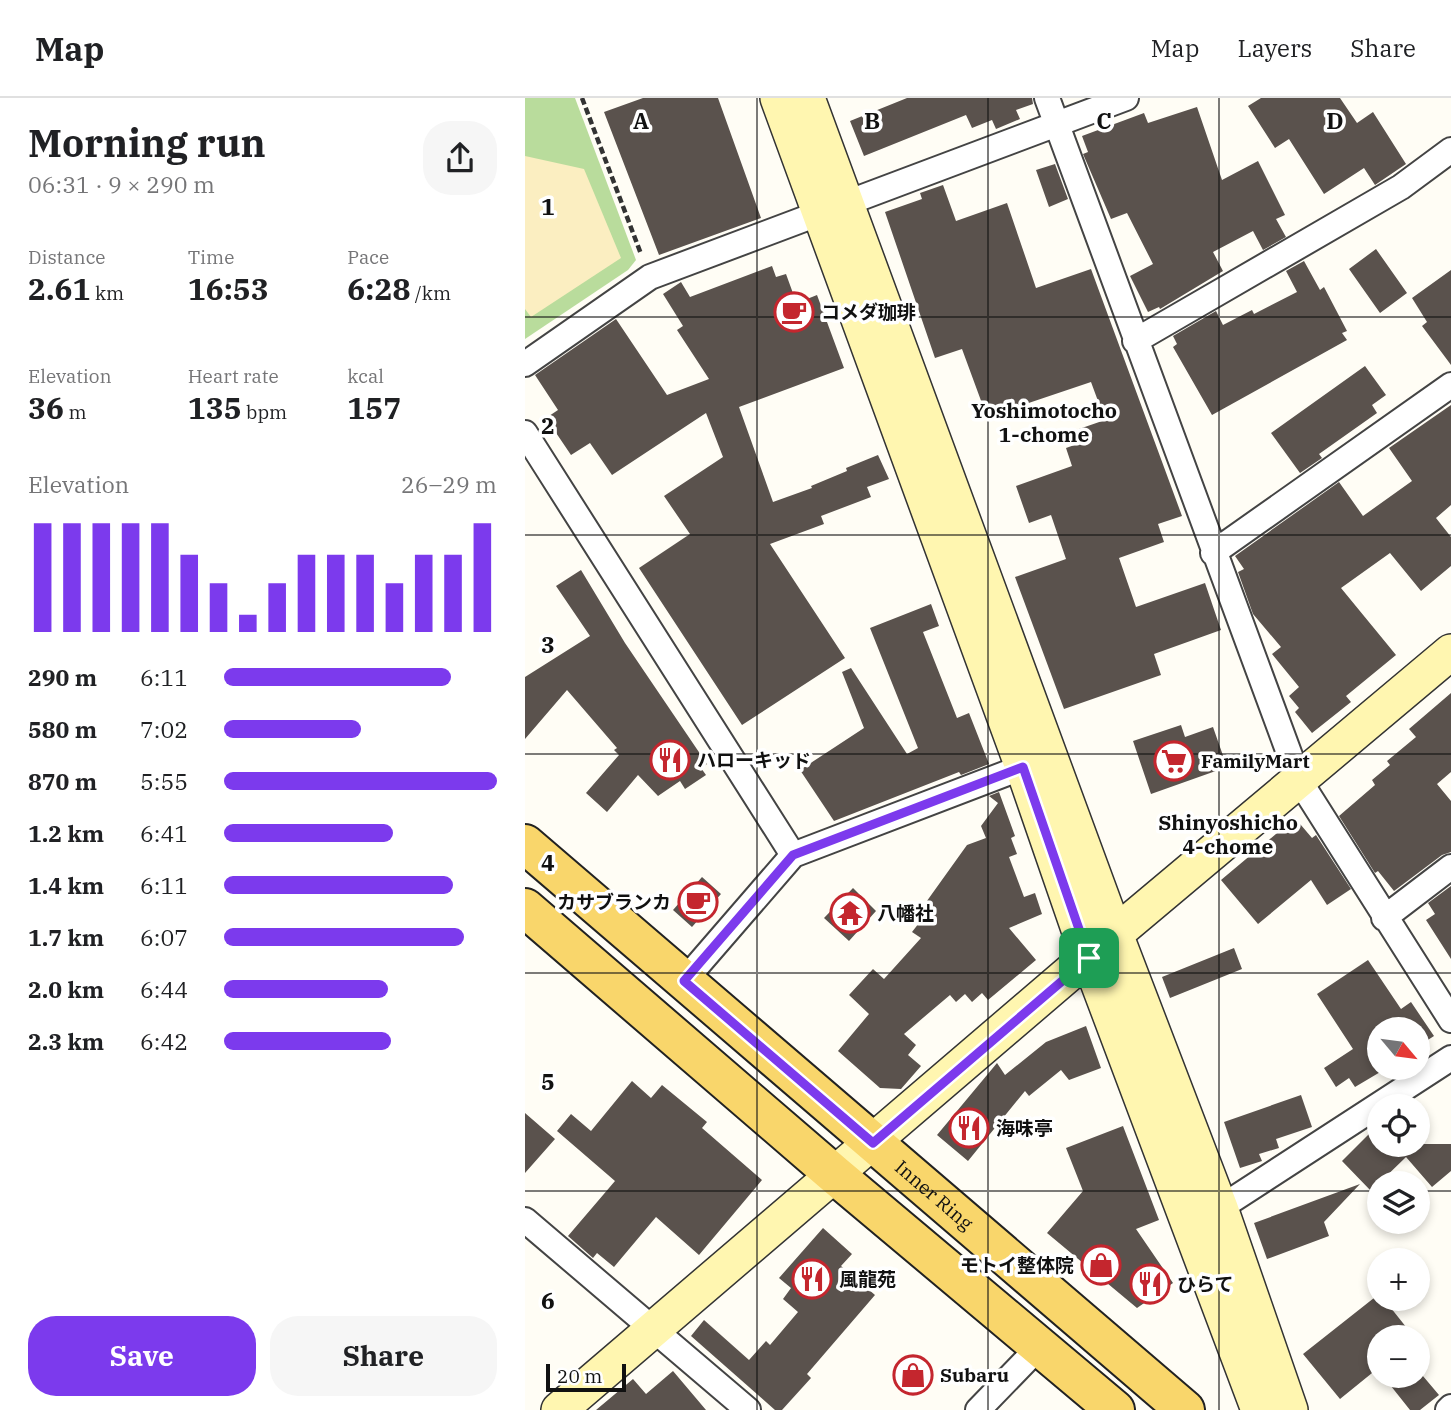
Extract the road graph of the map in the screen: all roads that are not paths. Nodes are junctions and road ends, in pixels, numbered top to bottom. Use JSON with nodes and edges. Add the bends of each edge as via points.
{"nodes":[{"id":1,"x":778,"y":98,"type":"edge"},
{"id":2,"x":807,"y":98,"type":"edge"},
{"id":3,"x":1047,"y":98,"type":"edge"},
{"id":4,"x":1126,"y":98,"type":"edge"},
{"id":5,"x":1057,"y":126,"type":"junction"},
{"id":6,"x":1451,"y":150,"type":"edge"},
{"id":7,"x":833,"y":207,"type":"junction"},
{"id":8,"x":1135,"y":341,"type":"junction"},
{"id":9,"x":525,"y":364,"type":"edge"},
{"id":10,"x":1451,"y":385,"type":"edge"},
{"id":11,"x":525,"y":433,"type":"edge"},
{"id":12,"x":1213,"y":553,"type":"junction"},
{"id":13,"x":1451,"y":652,"type":"edge"},
{"id":14,"x":1023,"y":767,"type":"junction"},
{"id":15,"x":1299,"y":780,"type":"junction"},
{"id":16,"x":525,"y":844,"type":"edge"},
{"id":17,"x":793,"y":855,"type":"junction"},
{"id":18,"x":1451,"y":867,"type":"edge"},
{"id":19,"x":525,"y":908,"type":"edge"},
{"id":20,"x":1384,"y":918,"type":"junction"},
{"id":21,"x":1115,"y":934,"type":"junction"},
{"id":22,"x":1089,"y":958,"type":"junction"},
{"id":23,"x":684,"y":981,"type":"junction"},
{"id":24,"x":1451,"y":1020,"type":"edge"},
{"id":25,"x":1451,"y":1058,"type":"edge"},
{"id":26,"x":873,"y":1143,"type":"junction"},
{"id":27,"x":835,"y":1175,"type":"junction"},
{"id":28,"x":1220,"y":1208,"type":"junction"},
{"id":29,"x":525,"y":1220,"type":"edge"},
{"id":30,"x":653,"y":1328,"type":"junction"},
{"id":31,"x":1041,"y":1345,"type":"junction"},
{"id":32,"x":559,"y":1410,"type":"edge"},
{"id":33,"x":748,"y":1410,"type":"edge"},
{"id":34,"x":978,"y":1410,"type":"edge"},
{"id":35,"x":1115,"y":1410,"type":"edge"},
{"id":36,"x":1185,"y":1410,"type":"edge"},
{"id":37,"x":1259,"y":1410,"type":"edge"},
{"id":38,"x":1290,"y":1410,"type":"edge"}],
"edges":[{"from":1,"to":7,"type":"street"},
{"from":2,"to":7,"type":"street"},
{"from":3,"to":5,"type":"street"},
{"from":4,"to":5,"type":"street"},
{"from":5,"to":7,"type":"street"},
{"from":5,"to":8,"type":"street"},
{"from":6,"to":8,"type":"street","via":[[1401,187]]},
{"from":7,"to":9,"type":"street","via":[[650,277]]},
{"from":7,"to":14,"type":"street"},
{"from":7,"to":21,"type":"street"},
{"from":8,"to":12,"type":"street"},
{"from":10,"to":12,"type":"street"},
{"from":11,"to":17,"type":"street"},
{"from":12,"to":15,"type":"street"},
{"from":13,"to":15,"type":"street"},
{"from":14,"to":17,"type":"street"},
{"from":14,"to":22,"type":"street"},
{"from":15,"to":20,"type":"street"},
{"from":15,"to":21,"type":"street"},
{"from":16,"to":23,"type":"main road","name":"Inner Ring"},
{"from":17,"to":23,"type":"street"},
{"from":18,"to":20,"type":"street"},
{"from":19,"to":27,"type":"main road"},
{"from":20,"to":24,"type":"street"},
{"from":21,"to":22,"type":"street"},
{"from":21,"to":28,"type":"street"},
{"from":22,"to":26,"type":"street"},
{"from":22,"to":37,"type":"street"},
{"from":23,"to":26,"type":"main road","name":"Inner Ring"},
{"from":25,"to":28,"type":"street"},
{"from":26,"to":27,"type":"street"},
{"from":26,"to":36,"type":"main road","name":"Inner Ring"},
{"from":27,"to":30,"type":"street"},
{"from":27,"to":31,"type":"main road"},
{"from":28,"to":38,"type":"street"},
{"from":29,"to":30,"type":"street"},
{"from":30,"to":32,"type":"street"},
{"from":30,"to":33,"type":"street"},
{"from":31,"to":34,"type":"street"},
{"from":31,"to":35,"type":"main road"}]}
